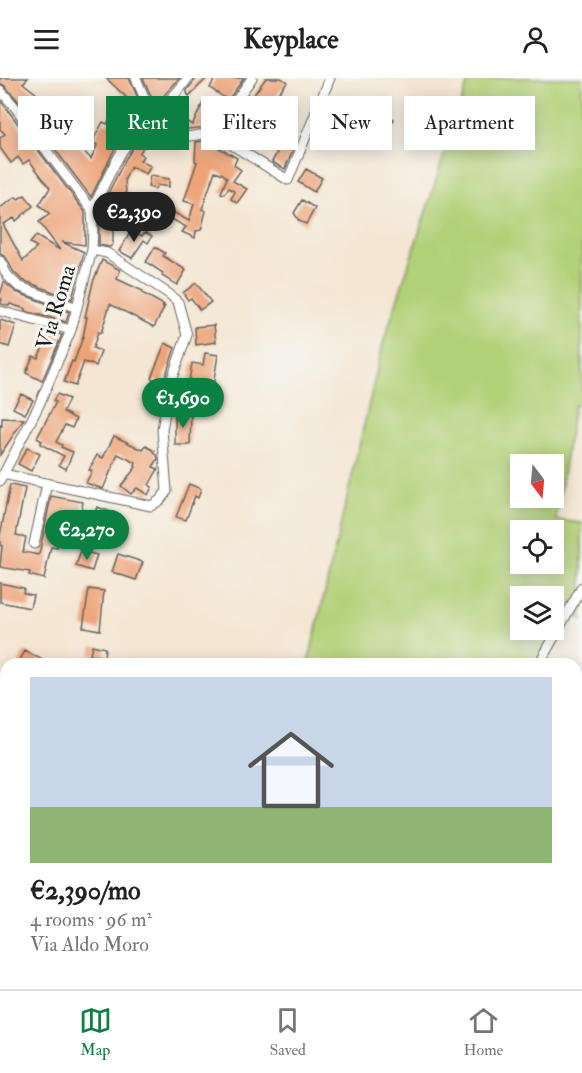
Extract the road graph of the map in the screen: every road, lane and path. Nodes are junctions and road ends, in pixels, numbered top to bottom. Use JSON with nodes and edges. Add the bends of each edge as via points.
{"nodes":[{"id":1,"x":136,"y":78,"type":"edge"},
{"id":2,"x":188,"y":78,"type":"edge"},
{"id":3,"x":252,"y":78,"type":"edge"},
{"id":4,"x":330,"y":78,"type":"edge"},
{"id":5,"x":0,"y":90,"type":"edge"},
{"id":6,"x":144,"y":96,"type":"edge"},
{"id":7,"x":175,"y":96,"type":"edge"},
{"id":8,"x":239,"y":96,"type":"edge"},
{"id":9,"x":125,"y":150,"type":"edge"},
{"id":10,"x":240,"y":150,"type":"edge"},
{"id":11,"x":92,"y":210,"type":"junction"},
{"id":12,"x":92,"y":250,"type":"junction"},
{"id":13,"x":0,"y":261,"type":"edge"},
{"id":14,"x":77,"y":308,"type":"junction"},
{"id":15,"x":0,"y":310,"type":"edge"},
{"id":16,"x":71,"y":330,"type":"junction"},
{"id":17,"x":2,"y":478,"type":"edge"},
{"id":18,"x":47,"y":484,"type":"junction"},
{"id":19,"x":34,"y":544,"type":"dead end"},
{"id":20,"x":582,"y":587,"type":"edge"},
{"id":21,"x":542,"y":658,"type":"edge"}],
"edges":[{"from":1,"to":6,"type":"street"},
{"from":2,"to":7,"type":"street"},
{"from":3,"to":8,"type":"street"},
{"from":4,"to":10,"type":"street","via":[[288,180]]},
{"from":5,"to":11,"type":"street"},
{"from":9,"to":11,"type":"street"},
{"from":11,"to":12,"type":"street","name":"Via Roma"},
{"from":12,"to":14,"type":"street","name":"Via Roma"},
{"from":12,"to":18,"type":"street","via":[[107,253],[169,294],[178,302],[184,321],[187,335],[169,387],[162,430],[167,490],[151,506]]},
{"from":13,"to":14,"type":"street","via":[[18,286]]},
{"from":14,"to":16,"type":"street","name":"Via Roma"},
{"from":15,"to":16,"type":"street"},
{"from":16,"to":17,"type":"street","name":"Via Roma"},
{"from":17,"to":18,"type":"street"},
{"from":18,"to":19,"type":"street"},
{"from":20,"to":21,"type":"street"}]}
